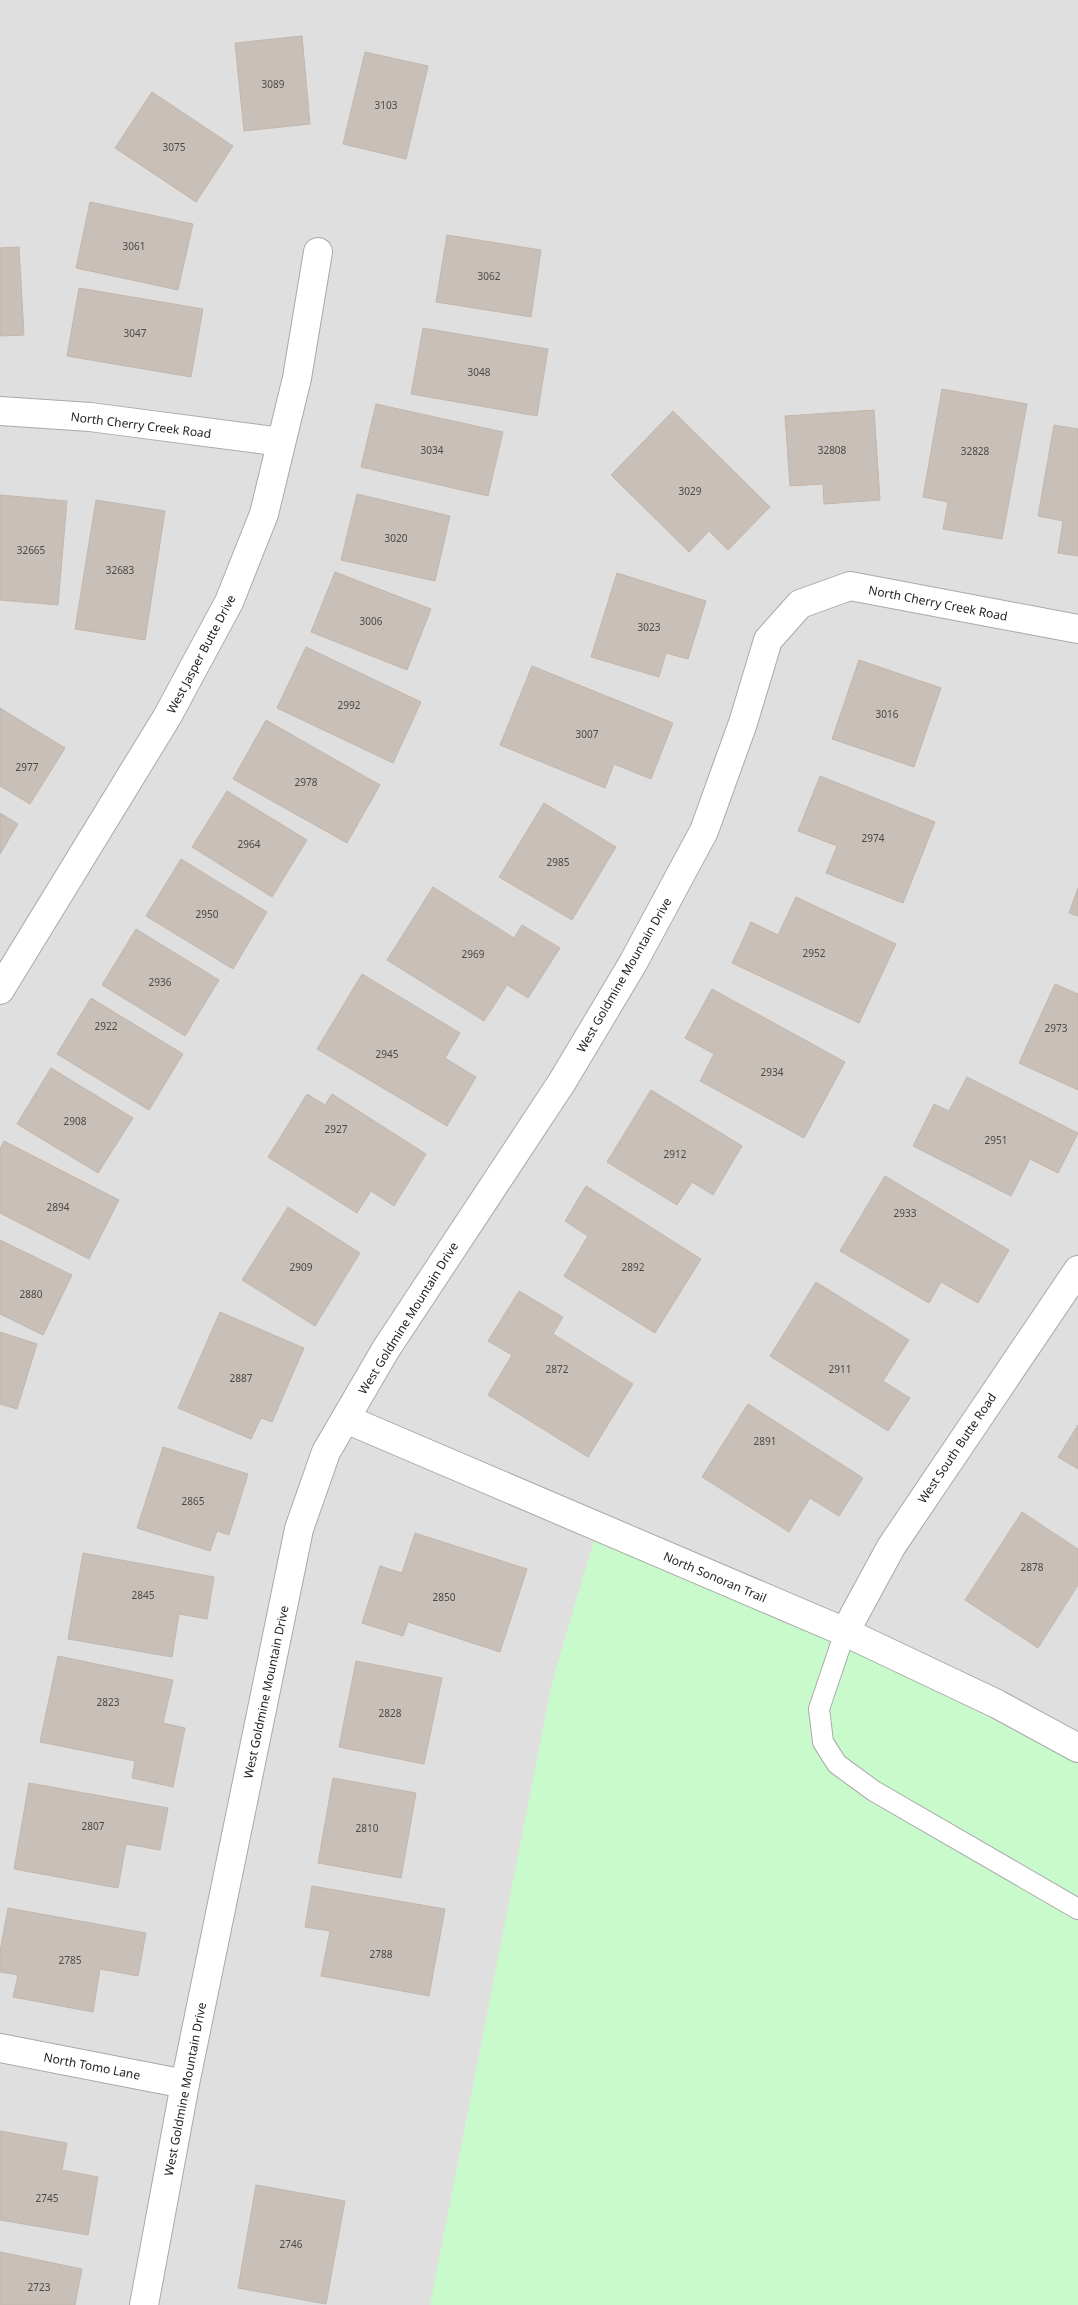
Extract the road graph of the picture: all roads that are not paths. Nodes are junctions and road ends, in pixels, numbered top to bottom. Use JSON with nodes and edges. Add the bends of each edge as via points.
{"nodes":[{"id":1,"x":318,"y":252,"type":"dead end"},
{"id":2,"x":0,"y":411,"type":"edge"},
{"id":3,"x":281,"y":442,"type":"junction"},
{"id":4,"x":800,"y":604,"type":"joint"},
{"id":5,"x":1078,"y":629,"type":"edge"},
{"id":6,"x":0,"y":990,"type":"edge"},
{"id":7,"x":1078,"y":1270,"type":"edge"},
{"id":8,"x":346,"y":1419,"type":"junction"},
{"id":9,"x":844,"y":1632,"type":"junction"},
{"id":10,"x":1078,"y":1748,"type":"edge"},
{"id":11,"x":1078,"y":1910,"type":"edge"},
{"id":12,"x":0,"y":2048,"type":"edge"},
{"id":13,"x":185,"y":2084,"type":"junction"},
{"id":14,"x":144,"y":2305,"type":"edge"}],
"edges":[{"from":1,"to":3,"type":"street","name":"West Jasper Butte Drive","via":[[297,378]]},
{"from":2,"to":3,"type":"street","name":"North Cherry Creek Road","via":[[90,417]]},
{"from":3,"to":6,"type":"street","name":"West Jasper Butte Drive","via":[[264,514],[229,602],[167,717]]},
{"from":4,"to":5,"type":"street","name":"North Cherry Creek Road","via":[[850,586]]},
{"from":4,"to":8,"type":"street","name":"West Goldmine Mountain Drive","via":[[768,640],[743,723],[704,831],[633,963],[562,1082],[386,1349]]},
{"from":7,"to":9,"type":"street","name":"West South Butte Road","via":[[891,1547]]},
{"from":8,"to":9,"type":"street","name":"North Sonoran Trail"},
{"from":8,"to":13,"type":"street","name":"West Goldmine Mountain Drive","via":[[326,1452],[299,1529]]},
{"from":9,"to":10,"type":"street","name":"North Sonoran Trail","via":[[997,1704]]},
{"from":9,"to":11,"type":"lane","via":[[819,1709],[822,1742],[837,1764],[874,1791]]},
{"from":12,"to":13,"type":"street","name":"North Tomo Lane"},
{"from":13,"to":14,"type":"street","name":"West Goldmine Mountain Drive"}]}
